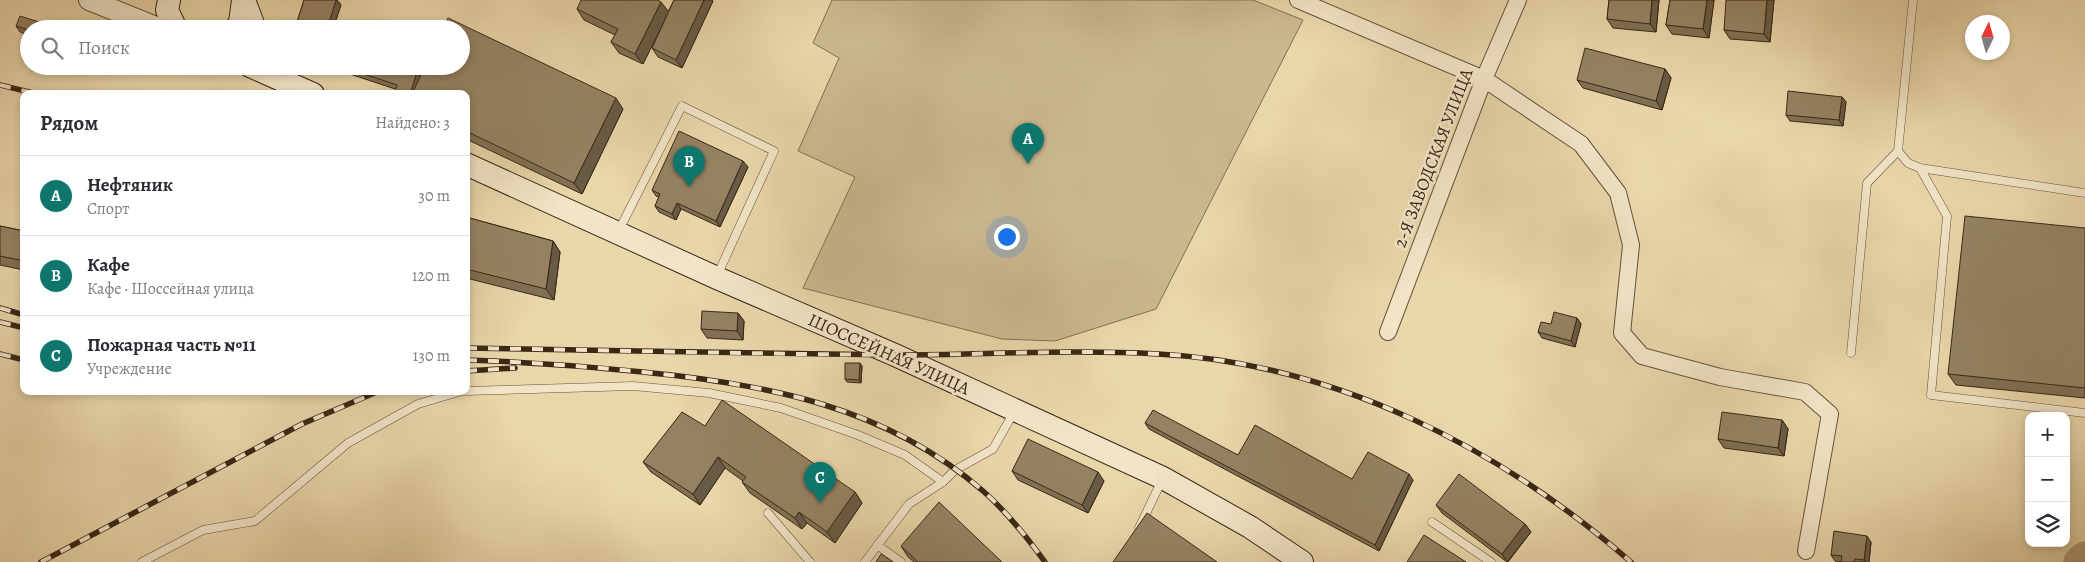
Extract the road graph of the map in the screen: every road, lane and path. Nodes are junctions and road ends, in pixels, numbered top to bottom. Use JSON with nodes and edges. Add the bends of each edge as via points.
{"nodes":[{"id":1,"x":89,"y":0,"type":"edge"},
{"id":2,"x":169,"y":0,"type":"edge"},
{"id":3,"x":243,"y":0,"type":"edge"},
{"id":4,"x":1298,"y":0,"type":"edge"},
{"id":5,"x":1518,"y":0,"type":"edge"},
{"id":6,"x":1913,"y":0,"type":"edge"},
{"id":7,"x":139,"y":20,"type":"edge"},
{"id":8,"x":172,"y":20,"type":"edge"},
{"id":9,"x":240,"y":20,"type":"edge"},
{"id":10,"x":251,"y":20,"type":"edge"},
{"id":11,"x":271,"y":75,"type":"edge"},
{"id":12,"x":294,"y":75,"type":"edge"},
{"id":13,"x":1484,"y":79,"type":"junction"},
{"id":14,"x":305,"y":90,"type":"edge"},
{"id":15,"x":309,"y":90,"type":"edge"},
{"id":16,"x":1898,"y":151,"type":"junction"},
{"id":17,"x":470,"y":166,"type":"edge"},
{"id":18,"x":1920,"y":168,"type":"junction"},
{"id":19,"x":2085,"y":193,"type":"edge"},
{"id":20,"x":617,"y":233,"type":"junction"},
{"id":21,"x":716,"y":278,"type":"junction"},
{"id":22,"x":1388,"y":332,"type":"dead end"},
{"id":23,"x":1852,"y":353,"type":"dead end"},
{"id":24,"x":470,"y":391,"type":"edge"},
{"id":25,"x":448,"y":395,"type":"edge"},
{"id":26,"x":1014,"y":412,"type":"junction"},
{"id":27,"x":2085,"y":413,"type":"edge"},
{"id":28,"x":1163,"y":478,"type":"junction"},
{"id":29,"x":943,"y":482,"type":"junction"},
{"id":30,"x":768,"y":513,"type":"edge"},
{"id":31,"x":1432,"y":522,"type":"dead end"},
{"id":32,"x":1136,"y":534,"type":"edge"},
{"id":33,"x":877,"y":545,"type":"junction"},
{"id":34,"x":1806,"y":551,"type":"dead end"},
{"id":35,"x":142,"y":562,"type":"edge"},
{"id":36,"x":810,"y":562,"type":"edge"},
{"id":37,"x":865,"y":562,"type":"edge"},
{"id":38,"x":900,"y":562,"type":"edge"},
{"id":39,"x":1302,"y":562,"type":"edge"},
{"id":40,"x":1491,"y":562,"type":"edge"}],
"edges":[{"from":1,"to":7,"type":"street"},
{"from":2,"to":8,"type":"main road","via":[[167,10]]},
{"from":3,"to":9,"type":"main road"},
{"from":3,"to":10,"type":"main road"},
{"from":4,"to":13,"type":"street"},
{"from":5,"to":13,"type":"street","name":"2-Я ЗАВОДСКАЯ УЛИЦА"},
{"from":6,"to":16,"type":"lane"},
{"from":11,"to":14,"type":"main road"},
{"from":12,"to":15,"type":"main road"},
{"from":13,"to":22,"type":"street","name":"2-Я ЗАВОДСКАЯ УЛИЦА"},
{"from":13,"to":34,"type":"street","via":[[1582,144],[1618,193],[1631,245],[1622,333],[1642,356],[1720,377],[1805,392],[1830,414]]},
{"from":16,"to":18,"type":"lane","via":[[1908,163]]},
{"from":16,"to":23,"type":"lane","via":[[1867,184]]},
{"from":17,"to":20,"type":"main road","name":"ШОССЕЙНАЯ УЛИЦА"},
{"from":18,"to":19,"type":"lane"},
{"from":18,"to":27,"type":"lane","via":[[1947,216],[1931,395]]},
{"from":20,"to":21,"type":"main road","name":"ШОССЕЙНАЯ УЛИЦА"},
{"from":20,"to":21,"type":"lane","via":[[682,106],[774,151]]},
{"from":21,"to":26,"type":"main road","name":"ШОССЕЙНАЯ УЛИЦА","via":[[895,355]]},
{"from":24,"to":29,"type":"lane","via":[[632,386],[709,393],[781,408],[858,435],[905,456]]},
{"from":25,"to":35,"type":"lane","via":[[418,404],[348,443],[255,521],[203,530]]},
{"from":26,"to":28,"type":"main road","name":"ШОССЕЙНАЯ УЛИЦА"},
{"from":26,"to":29,"type":"lane","via":[[993,449],[956,470]]},
{"from":28,"to":32,"type":"lane"},
{"from":28,"to":39,"type":"main road","name":"ШОССЕЙНАЯ УЛИЦА","via":[[1250,527]]},
{"from":29,"to":33,"type":"lane","via":[[908,504]]},
{"from":30,"to":36,"type":"lane"},
{"from":31,"to":40,"type":"lane"},
{"from":33,"to":37,"type":"lane"},
{"from":33,"to":38,"type":"lane"}]}
